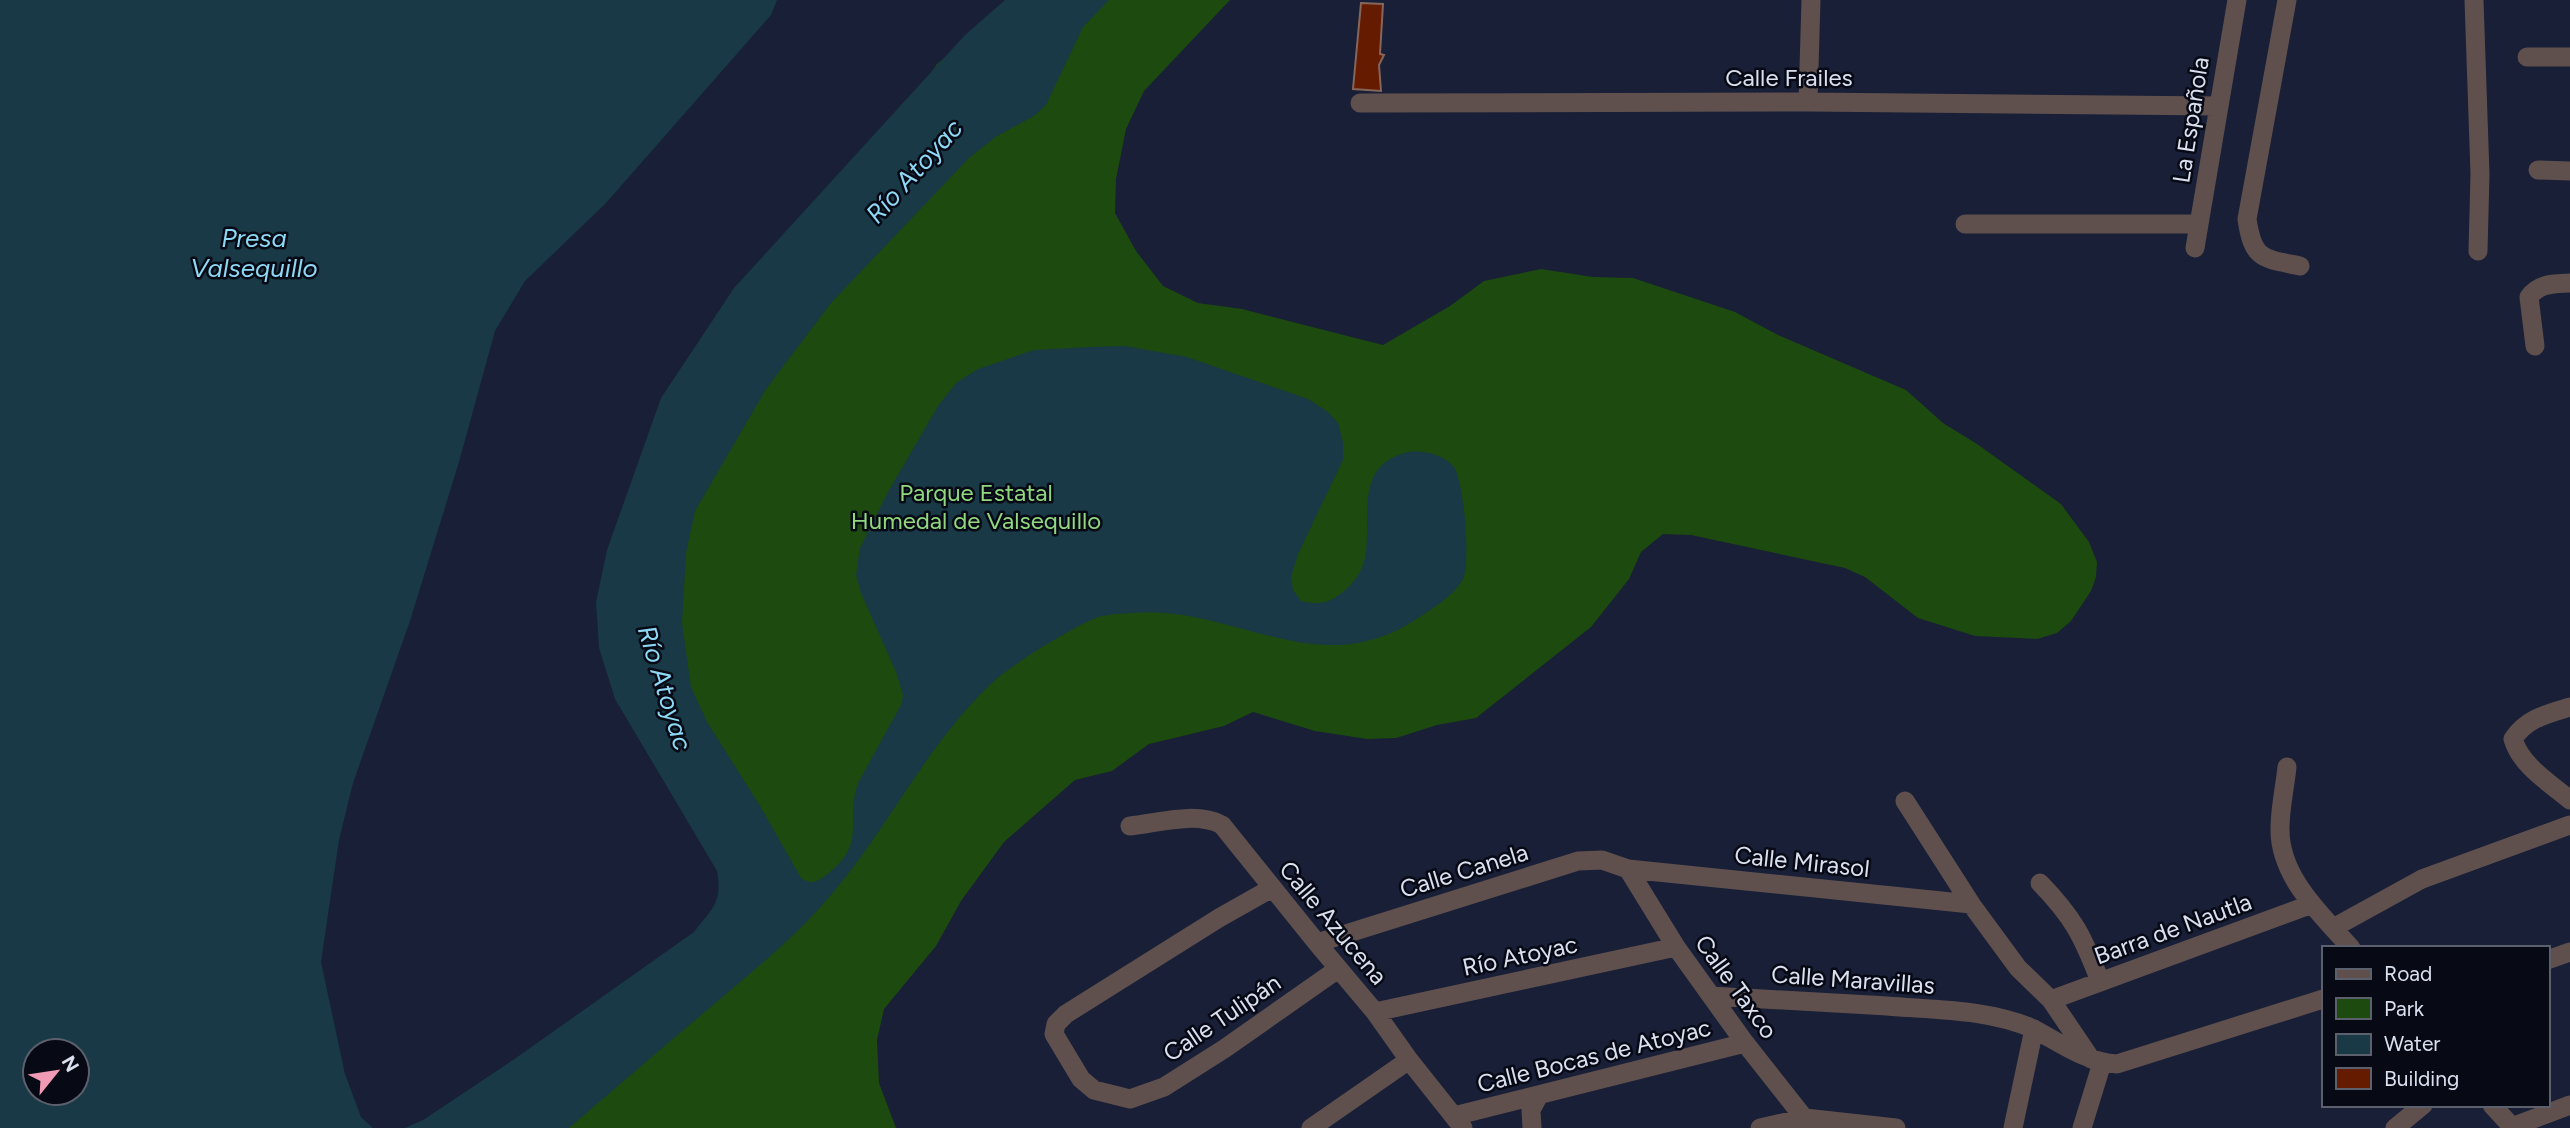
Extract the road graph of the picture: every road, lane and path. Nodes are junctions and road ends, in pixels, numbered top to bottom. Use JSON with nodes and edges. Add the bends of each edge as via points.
{"nodes":[{"id":1,"x":1811,"y":0,"type":"edge"},
{"id":2,"x":2236,"y":0,"type":"edge"},
{"id":3,"x":2287,"y":0,"type":"edge"},
{"id":4,"x":2474,"y":0,"type":"edge"},
{"id":5,"x":2527,"y":57,"type":"dead end"},
{"id":6,"x":2570,"y":57,"type":"edge"},
{"id":7,"x":1808,"y":102,"type":"junction"},
{"id":8,"x":1360,"y":103,"type":"dead end"},
{"id":9,"x":2218,"y":106,"type":"junction"},
{"id":10,"x":2538,"y":170,"type":"dead end"},
{"id":11,"x":2570,"y":171,"type":"edge"},
{"id":12,"x":1965,"y":224,"type":"dead end"},
{"id":13,"x":2199,"y":224,"type":"junction"},
{"id":14,"x":2195,"y":248,"type":"dead end"},
{"id":15,"x":2478,"y":251,"type":"dead end"},
{"id":16,"x":2300,"y":265,"type":"dead end"},
{"id":17,"x":2570,"y":283,"type":"edge"},
{"id":18,"x":2535,"y":346,"type":"dead end"},
{"id":19,"x":2570,"y":707,"type":"edge"},
{"id":20,"x":2287,"y":767,"type":"dead end"},
{"id":21,"x":2570,"y":800,"type":"edge"},
{"id":22,"x":1905,"y":801,"type":"dead end"},
{"id":23,"x":2570,"y":824,"type":"edge"},
{"id":24,"x":1130,"y":826,"type":"dead end"},
{"id":25,"x":1628,"y":869,"type":"junction"},
{"id":26,"x":2040,"y":883,"type":"dead end"},
{"id":27,"x":1272,"y":888,"type":"junction"},
{"id":28,"x":1971,"y":904,"type":"junction"},
{"id":29,"x":2312,"y":904,"type":"junction"},
{"id":30,"x":2333,"y":928,"type":"junction"},
{"id":31,"x":1317,"y":943,"type":"junction"},
{"id":32,"x":2349,"y":946,"type":"edge"},
{"id":33,"x":1675,"y":947,"type":"junction"},
{"id":34,"x":2570,"y":952,"type":"edge"},
{"id":35,"x":2549,"y":959,"type":"edge"},
{"id":36,"x":1338,"y":969,"type":"junction"},
{"id":37,"x":2101,"y":981,"type":"junction"},
{"id":38,"x":1711,"y":996,"type":"junction"},
{"id":39,"x":2322,"y":999,"type":"edge"},
{"id":40,"x":2051,"y":1000,"type":"junction"},
{"id":41,"x":1375,"y":1012,"type":"junction"},
{"id":42,"x":2034,"y":1029,"type":"junction"},
{"id":43,"x":1745,"y":1044,"type":"junction"},
{"id":44,"x":1409,"y":1060,"type":"junction"},
{"id":45,"x":2096,"y":1061,"type":"junction"},
{"id":46,"x":1539,"y":1095,"type":"junction"},
{"id":47,"x":2570,"y":1105,"type":"edge"},
{"id":48,"x":2421,"y":1107,"type":"edge"},
{"id":49,"x":2494,"y":1107,"type":"edge"},
{"id":50,"x":1459,"y":1122,"type":"edge"},
{"id":51,"x":1809,"y":1123,"type":"edge"},
{"id":52,"x":1311,"y":1128,"type":"edge"},
{"id":53,"x":1532,"y":1128,"type":"edge"},
{"id":54,"x":1760,"y":1128,"type":"edge"},
{"id":55,"x":1896,"y":1128,"type":"edge"},
{"id":56,"x":2013,"y":1128,"type":"edge"},
{"id":57,"x":2082,"y":1128,"type":"edge"},
{"id":58,"x":2395,"y":1128,"type":"edge"},
{"id":59,"x":2512,"y":1128,"type":"edge"}],
"edges":[{"from":1,"to":7,"type":"street"},
{"from":2,"to":9,"type":"street","name":"La Española"},
{"from":3,"to":16,"type":"street","via":[[2247,219],[2251,245],[2265,259]]},
{"from":4,"to":15,"type":"street"},
{"from":5,"to":6,"type":"street"},
{"from":7,"to":8,"type":"street","name":"Calle Frailes"},
{"from":7,"to":9,"type":"street","name":"Calle Frailes"},
{"from":9,"to":13,"type":"street","name":"La Española"},
{"from":10,"to":11,"type":"street"},
{"from":12,"to":13,"type":"street"},
{"from":13,"to":14,"type":"street","name":"La Española"},
{"from":17,"to":18,"type":"street","via":[[2535,289],[2529,297]]},
{"from":19,"to":21,"type":"street","via":[[2532,720],[2514,739],[2528,764]]},
{"from":20,"to":29,"type":"street","via":[[2280,829],[2283,853],[2292,876]]},
{"from":22,"to":28,"type":"street"},
{"from":23,"to":30,"type":"street","via":[[2422,878]]},
{"from":24,"to":27,"type":"street","name":"Calle Azucena","via":[[1212,819],[1222,825]]},
{"from":25,"to":28,"type":"street","name":"Calle Mirasol"},
{"from":25,"to":31,"type":"street","name":"Calle Canela","via":[[1602,860],[1578,861]]},
{"from":25,"to":33,"type":"street","name":"Calle Taxco"},
{"from":26,"to":37,"type":"street","via":[[2082,935]]},
{"from":27,"to":31,"type":"street","name":"Calle Azucena"},
{"from":27,"to":36,"type":"street","name":"Calle Tulipán","via":[[1066,1014],[1054,1034],[1081,1079],[1094,1090],[1130,1099],[1164,1087]]},
{"from":28,"to":40,"type":"street","via":[[2018,968]]},
{"from":29,"to":30,"type":"street"},
{"from":29,"to":37,"type":"street","name":"Barra de Nautla"},
{"from":30,"to":32,"type":"street"},
{"from":31,"to":36,"type":"street","name":"Calle Azucena"},
{"from":33,"to":38,"type":"street","name":"Calle Taxco"},
{"from":33,"to":41,"type":"street","name":"Río Atoyac"},
{"from":34,"to":35,"type":"street"},
{"from":36,"to":41,"type":"street","name":"Calle Azucena"},
{"from":37,"to":40,"type":"street","name":"Barra de Nautla"},
{"from":38,"to":42,"type":"street","name":"Calle Maravillas","via":[[1991,1015]]},
{"from":38,"to":43,"type":"street","name":"Calle Taxco"},
{"from":39,"to":45,"type":"street","via":[[2117,1064]]},
{"from":40,"to":45,"type":"street"},
{"from":41,"to":44,"type":"street","name":"Calle Azucena"},
{"from":42,"to":45,"type":"street","name":"Calle Maravillas"},
{"from":42,"to":56,"type":"street"},
{"from":43,"to":46,"type":"street","name":"Calle Bocas de Atoyac"},
{"from":43,"to":51,"type":"street","name":"Calle Taxco"},
{"from":44,"to":50,"type":"street","name":"Calle Azucena"},
{"from":44,"to":52,"type":"street"},
{"from":45,"to":57,"type":"street"},
{"from":46,"to":50,"type":"street","name":"Calle Bocas de Atoyac"},
{"from":46,"to":53,"type":"street","via":[[1531,1110]]},
{"from":47,"to":59,"type":"street"},
{"from":48,"to":58,"type":"street"},
{"from":49,"to":59,"type":"street"},
{"from":51,"to":54,"type":"street"},
{"from":51,"to":55,"type":"street"}]}
